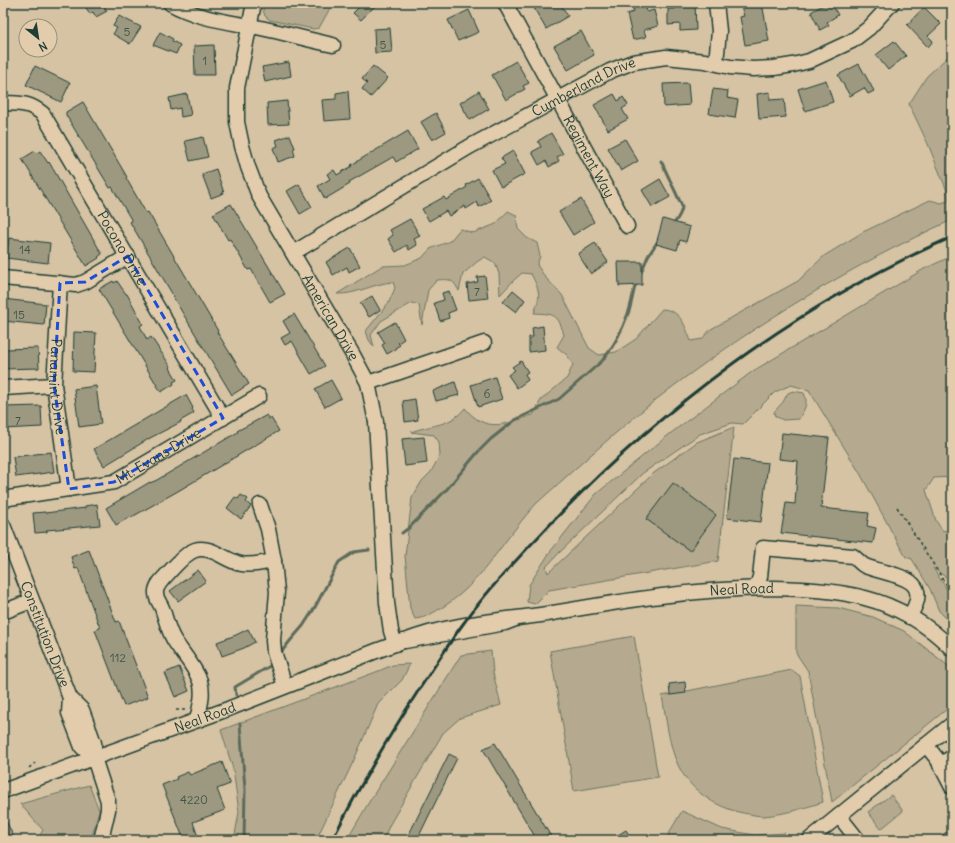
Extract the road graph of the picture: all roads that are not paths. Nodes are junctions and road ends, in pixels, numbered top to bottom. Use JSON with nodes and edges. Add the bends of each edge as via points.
{"nodes":[{"id":1,"x":170,"y":3,"type":"edge"},
{"id":2,"x":254,"y":3,"type":"edge"},
{"id":3,"x":505,"y":3,"type":"edge"},
{"id":4,"x":716,"y":3,"type":"edge"},
{"id":5,"x":892,"y":3,"type":"edge"},
{"id":6,"x":249,"y":26,"type":"junction"},
{"id":7,"x":332,"y":45,"type":"dead end"},
{"id":8,"x":716,"y":63,"type":"junction"},
{"id":9,"x":557,"y":99,"type":"junction"},
{"id":10,"x":3,"y":103,"type":"edge"},
{"id":11,"x":627,"y":226,"type":"dead end"},
{"id":12,"x":293,"y":254,"type":"junction"},
{"id":13,"x":128,"y":256,"type":"junction"},
{"id":14,"x":3,"y":278,"type":"edge"},
{"id":15,"x":60,"y":283,"type":"junction"},
{"id":16,"x":484,"y":343,"type":"dead end"},
{"id":17,"x":368,"y":383,"type":"junction"},
{"id":18,"x":54,"y":385,"type":"junction"},
{"id":19,"x":3,"y":388,"type":"edge"},
{"id":20,"x":259,"y":396,"type":"dead end"},
{"id":21,"x":223,"y":418,"type":"junction"},
{"id":22,"x":69,"y":489,"type":"junction"},
{"id":23,"x":3,"y":500,"type":"edge"},
{"id":24,"x":260,"y":505,"type":"dead end"},
{"id":25,"x":3,"y":525,"type":"edge"},
{"id":26,"x":274,"y":561,"type":"junction"},
{"id":27,"x":756,"y":588,"type":"junction"},
{"id":28,"x":32,"y":601,"type":"junction"},
{"id":29,"x":3,"y":612,"type":"edge"},
{"id":30,"x":909,"y":617,"type":"junction"},
{"id":31,"x":400,"y":642,"type":"junction"},
{"id":32,"x":952,"y":649,"type":"edge"},
{"id":33,"x":285,"y":686,"type":"junction"},
{"id":34,"x":197,"y":720,"type":"junction"},
{"id":35,"x":952,"y":724,"type":"edge"},
{"id":36,"x":926,"y":744,"type":"junction"},
{"id":37,"x":952,"y":757,"type":"edge"},
{"id":38,"x":94,"y":758,"type":"junction"},
{"id":39,"x":940,"y":765,"type":"junction"},
{"id":40,"x":952,"y":786,"type":"edge"},
{"id":41,"x":3,"y":791,"type":"edge"},
{"id":42,"x":839,"y":816,"type":"junction"},
{"id":43,"x":100,"y":840,"type":"edge"},
{"id":44,"x":809,"y":840,"type":"edge"},
{"id":45,"x":858,"y":840,"type":"edge"}],
"edges":[{"from":1,"to":6,"type":"street","via":[[206,17]]},
{"from":2,"to":6,"type":"street","name":"American Drive"},
{"from":3,"to":9,"type":"street","name":"Regiment Way"},
{"from":4,"to":8,"type":"street","via":[[719,31]]},
{"from":5,"to":8,"type":"street","name":"Cumberland Drive","via":[[858,37],[808,61],[774,68],[753,69]]},
{"from":6,"to":7,"type":"street"},
{"from":6,"to":12,"type":"street","name":"American Drive","via":[[237,88],[237,122],[242,146],[259,196]]},
{"from":8,"to":9,"type":"street","name":"Cumberland Drive","via":[[666,57],[633,62]]},
{"from":9,"to":11,"type":"street","name":"Regiment Way"},
{"from":9,"to":12,"type":"street","name":"Cumberland Drive","via":[[469,147]]},
{"from":10,"to":13,"type":"street","name":"Pocono Drive","via":[[25,104],[43,114]]},
{"from":12,"to":17,"type":"street","name":"American Drive"},
{"from":13,"to":15,"type":"street","via":[[85,282],[76,285]]},
{"from":13,"to":21,"type":"street","name":"Pocono Drive"},
{"from":14,"to":15,"type":"street"},
{"from":15,"to":18,"type":"street","name":"Panamint Drive"},
{"from":16,"to":17,"type":"street"},
{"from":17,"to":31,"type":"street","name":"American Drive","via":[[376,422],[387,603],[391,631]]},
{"from":18,"to":19,"type":"street"},
{"from":18,"to":22,"type":"street","name":"Panamint Drive"},
{"from":20,"to":21,"type":"street","name":"Mt. Evans Drive"},
{"from":21,"to":22,"type":"street","name":"Mt. Evans Drive","via":[[114,482]]},
{"from":22,"to":23,"type":"street","name":"Mt. Evans Drive"},
{"from":24,"to":26,"type":"street"},
{"from":25,"to":28,"type":"street","name":"Constitution Drive"},
{"from":26,"to":33,"type":"street","via":[[277,592],[273,640]]},
{"from":26,"to":34,"type":"street","via":[[239,564],[203,549],[194,550],[158,585],[156,598],[162,607],[171,635],[200,680],[202,691]]},
{"from":27,"to":30,"type":"street","name":"Neal Road","via":[[844,593],[875,601]]},
{"from":27,"to":30,"type":"street","via":[[760,577],[763,548],[853,556],[864,565],[907,579],[915,585],[919,595]]},
{"from":27,"to":31,"type":"street","name":"Neal Road","via":[[693,592],[506,619],[446,629]]},
{"from":28,"to":29,"type":"street"},
{"from":28,"to":38,"type":"street","name":"Constitution Drive","via":[[70,698],[82,710],[94,743]]},
{"from":30,"to":32,"type":"street","name":"Neal Road","via":[[932,631]]},
{"from":31,"to":33,"type":"street","name":"Neal Road"},
{"from":33,"to":34,"type":"street","name":"Neal Road"},
{"from":34,"to":38,"type":"street","name":"Neal Road"},
{"from":35,"to":36,"type":"street"},
{"from":36,"to":39,"type":"street"},
{"from":36,"to":42,"type":"street"},
{"from":37,"to":39,"type":"street"},
{"from":38,"to":41,"type":"street","name":"Neal Road"},
{"from":38,"to":43,"type":"street","name":"Constitution Drive","via":[[108,801]]},
{"from":39,"to":40,"type":"street"},
{"from":42,"to":44,"type":"street"},
{"from":42,"to":45,"type":"street"}]}
